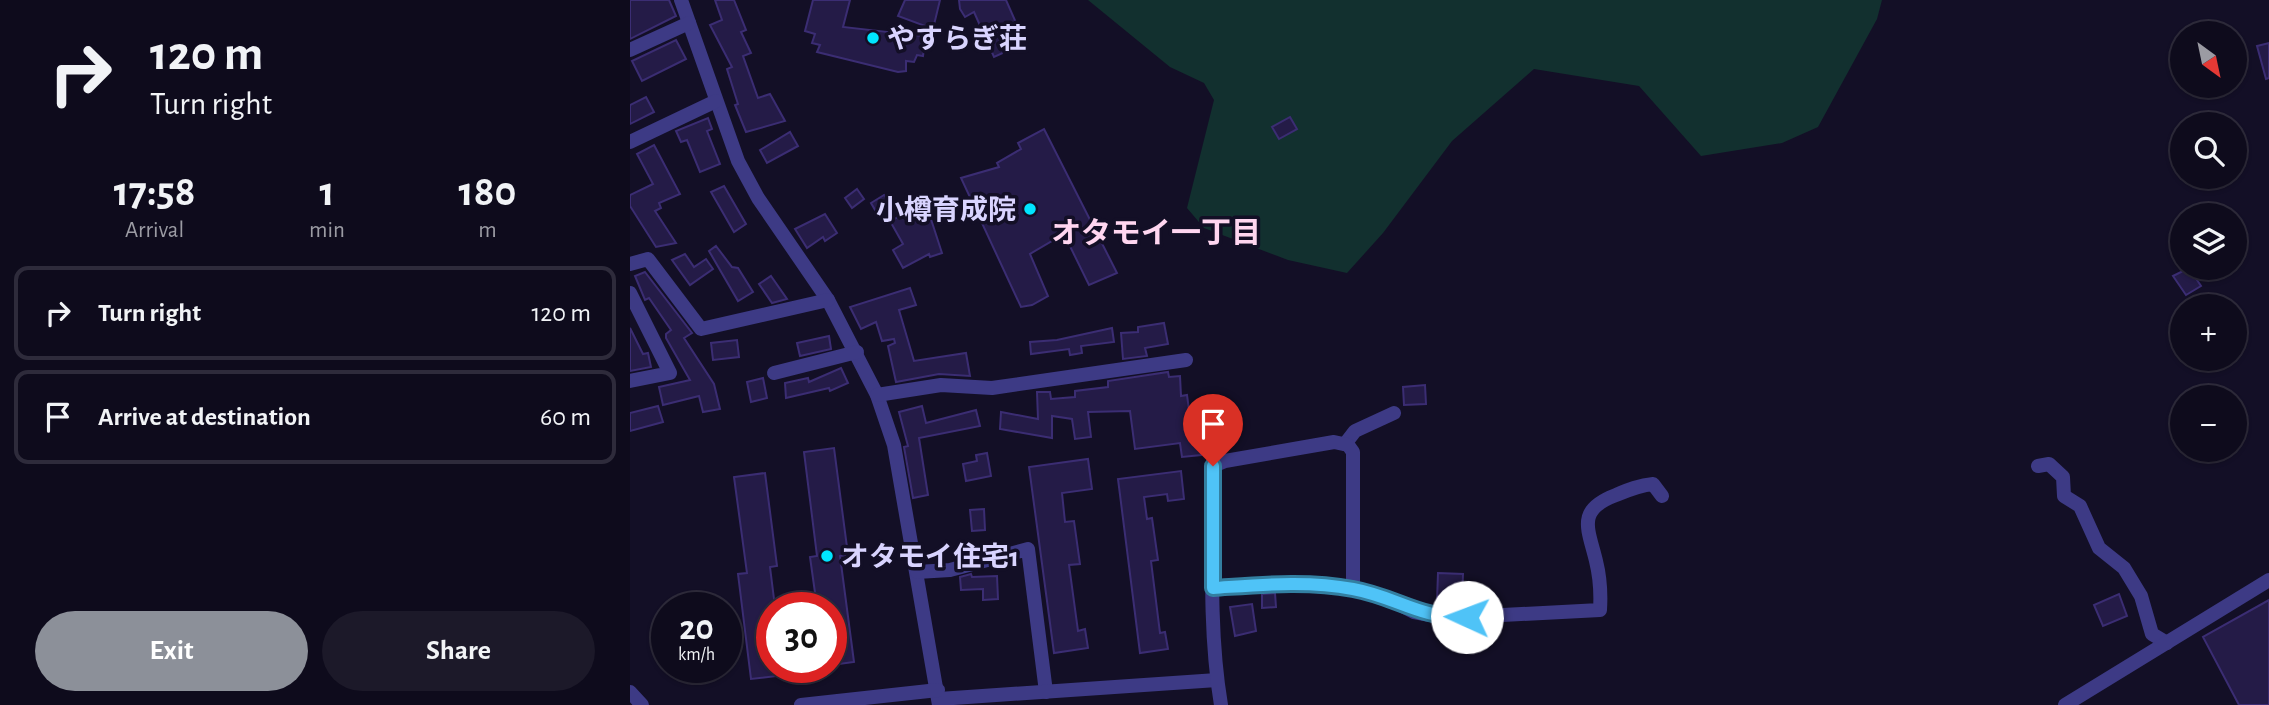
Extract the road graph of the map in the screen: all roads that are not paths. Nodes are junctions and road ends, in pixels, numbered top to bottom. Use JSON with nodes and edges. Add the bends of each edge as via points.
{"nodes":[{"id":1,"x":681,"y":0,"type":"edge"},
{"id":2,"x":689,"y":23,"type":"junction"},
{"id":3,"x":630,"y":50,"type":"edge"},
{"id":4,"x":716,"y":101,"type":"junction"},
{"id":5,"x":630,"y":142,"type":"edge"},
{"id":6,"x":630,"y":264,"type":"edge"},
{"id":7,"x":630,"y":292,"type":"edge"},
{"id":8,"x":828,"y":300,"type":"junction"},
{"id":9,"x":858,"y":352,"type":"junction"},
{"id":10,"x":1186,"y":360,"type":"dead end"},
{"id":11,"x":774,"y":373,"type":"dead end"},
{"id":12,"x":630,"y":381,"type":"edge"},
{"id":13,"x":877,"y":395,"type":"junction"},
{"id":14,"x":1394,"y":413,"type":"dead end"},
{"id":15,"x":1345,"y":444,"type":"junction"},
{"id":16,"x":2038,"y":466,"type":"dead end"},
{"id":17,"x":1662,"y":496,"type":"dead end"},
{"id":18,"x":917,"y":572,"type":"junction"},
{"id":19,"x":2269,"y":580,"type":"edge"},
{"id":20,"x":1213,"y":588,"type":"junction"},
{"id":21,"x":1353,"y":589,"type":"junction"},
{"id":22,"x":2167,"y":643,"type":"junction"},
{"id":23,"x":1217,"y":680,"type":"junction"},
{"id":24,"x":630,"y":692,"type":"edge"},
{"id":25,"x":1046,"y":692,"type":"junction"},
{"id":26,"x":938,"y":698,"type":"edge"},
{"id":27,"x":642,"y":705,"type":"edge"},
{"id":28,"x":801,"y":705,"type":"edge"},
{"id":29,"x":1222,"y":705,"type":"edge"},
{"id":30,"x":2065,"y":705,"type":"edge"}],
"edges":[{"from":1,"to":2,"type":"street"},
{"from":2,"to":3,"type":"street"},
{"from":2,"to":4,"type":"street"},
{"from":4,"to":5,"type":"street"},
{"from":4,"to":8,"type":"street","via":[[758,198]]},
{"from":6,"to":8,"type":"street","via":[[648,259],[701,329]]},
{"from":7,"to":12,"type":"street","via":[[670,373]]},
{"from":8,"to":9,"type":"street"},
{"from":9,"to":11,"type":"street"},
{"from":9,"to":13,"type":"street"},
{"from":10,"to":13,"type":"street","via":[[992,388],[941,385]]},
{"from":13,"to":18,"type":"street","via":[[894,445]]},
{"from":14,"to":15,"type":"street","via":[[1355,431]]},
{"from":15,"to":20,"type":"street","via":[[1334,442],[1213,466]]},
{"from":15,"to":21,"type":"street","via":[[1353,452]]},
{"from":16,"to":22,"type":"street","via":[[2049,464],[2063,477],[2064,495],[2080,506],[2099,548],[2124,568],[2141,596],[2152,634]]},
{"from":17,"to":21,"type":"street","via":[[1653,484],[1643,485],[1602,500],[1592,509],[1586,524],[1601,594],[1600,610],[1446,618],[1415,612],[1383,596]]},
{"from":18,"to":25,"type":"street","via":[[950,570],[1028,549]]},
{"from":18,"to":26,"type":"street"},
{"from":19,"to":22,"type":"street"},
{"from":20,"to":21,"type":"street","via":[[1281,583]]},
{"from":20,"to":23,"type":"street"},
{"from":22,"to":30,"type":"street"},
{"from":23,"to":25,"type":"street"},
{"from":23,"to":29,"type":"street"},
{"from":24,"to":27,"type":"street"},
{"from":25,"to":26,"type":"street"},
{"from":26,"to":28,"type":"street"}]}
